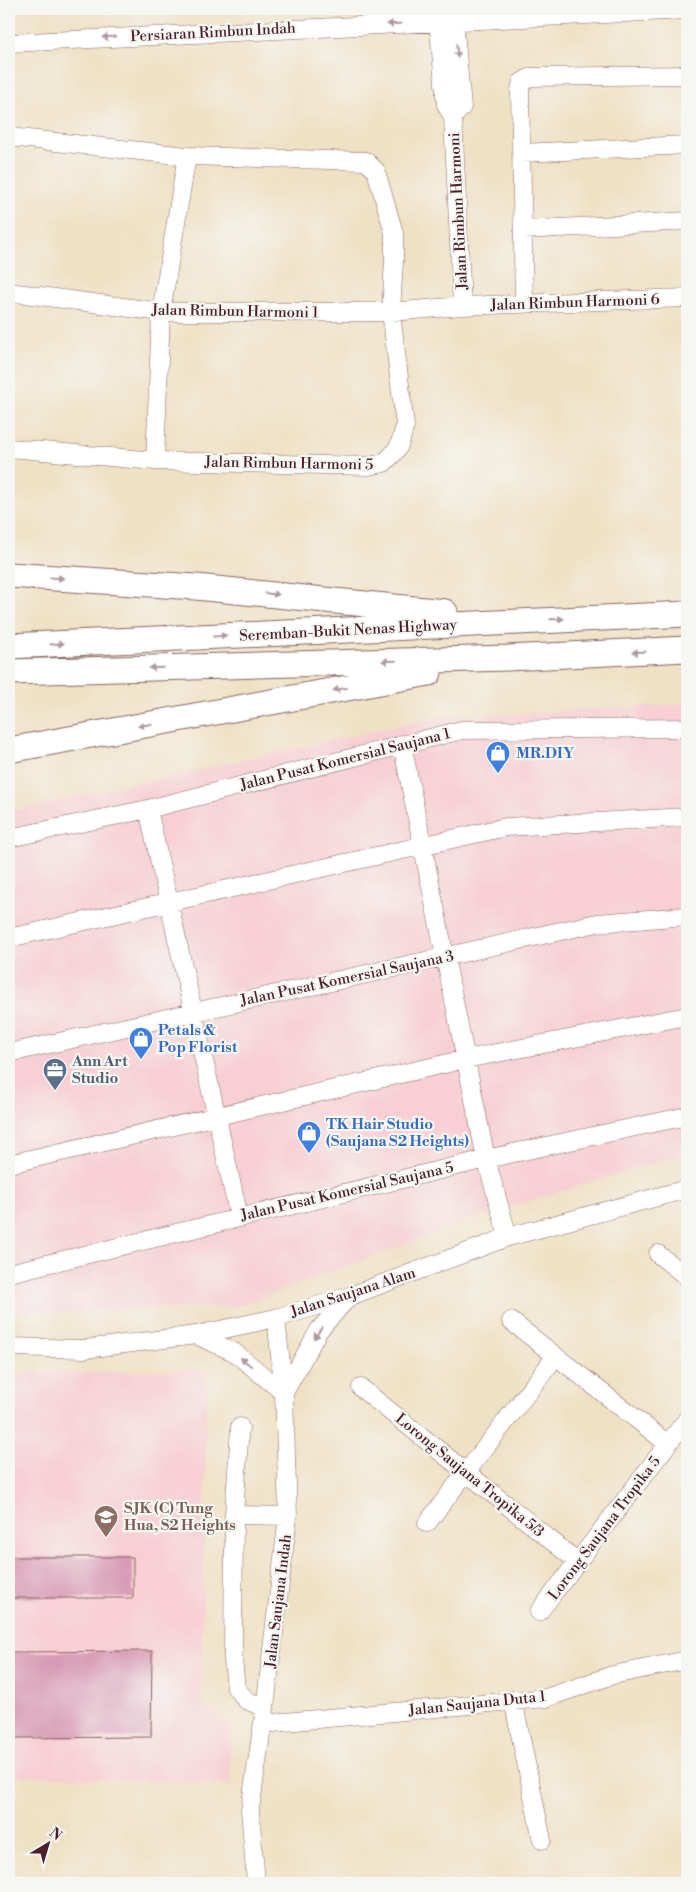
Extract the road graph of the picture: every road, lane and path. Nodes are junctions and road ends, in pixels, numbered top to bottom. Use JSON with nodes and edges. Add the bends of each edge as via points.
{"nodes":[{"id":1,"x":687,"y":10,"type":"edge"},
{"id":2,"x":446,"y":15,"type":"edge"},
{"id":3,"x":9,"y":43,"type":"edge"},
{"id":4,"x":687,"y":75,"type":"edge"},
{"id":5,"x":9,"y":137,"type":"edge"},
{"id":6,"x":687,"y":145,"type":"edge"},
{"id":7,"x":522,"y":153,"type":"junction"},
{"id":8,"x":187,"y":156,"type":"junction"},
{"id":9,"x":687,"y":221,"type":"edge"},
{"id":10,"x":523,"y":230,"type":"junction"},
{"id":11,"x":9,"y":292,"type":"edge"},
{"id":12,"x":687,"y":298,"type":"edge"},
{"id":13,"x":524,"y":304,"type":"junction"},
{"id":14,"x":462,"y":306,"type":"junction"},
{"id":15,"x":161,"y":312,"type":"junction"},
{"id":16,"x":391,"y":312,"type":"junction"},
{"id":17,"x":9,"y":448,"type":"edge"},
{"id":18,"x":155,"y":461,"type":"junction"},
{"id":19,"x":9,"y":574,"type":"edge"},
{"id":20,"x":687,"y":614,"type":"edge"},
{"id":21,"x":524,"y":621,"type":"junction"},
{"id":22,"x":9,"y":646,"type":"edge"},
{"id":23,"x":687,"y":650,"type":"edge"},
{"id":24,"x":508,"y":658,"type":"junction"},
{"id":25,"x":9,"y":672,"type":"edge"},
{"id":26,"x":687,"y":728,"type":"edge"},
{"id":27,"x":402,"y":744,"type":"junction"},
{"id":28,"x":9,"y":750,"type":"edge"},
{"id":29,"x":148,"y":809,"type":"junction"},
{"id":30,"x":687,"y":817,"type":"edge"},
{"id":31,"x":9,"y":838,"type":"edge"},
{"id":32,"x":423,"y":846,"type":"junction"},
{"id":33,"x":169,"y":902,"type":"junction"},
{"id":34,"x":687,"y":916,"type":"edge"},
{"id":35,"x":9,"y":938,"type":"edge"},
{"id":36,"x":445,"y":956,"type":"junction"},
{"id":37,"x":193,"y":1012,"type":"junction"},
{"id":38,"x":687,"y":1016,"type":"edge"},
{"id":39,"x":9,"y":1053,"type":"edge"},
{"id":40,"x":466,"y":1060,"type":"junction"},
{"id":41,"x":687,"y":1116,"type":"edge"},
{"id":42,"x":217,"y":1118,"type":"junction"},
{"id":43,"x":486,"y":1159,"type":"junction"},
{"id":44,"x":9,"y":1164,"type":"edge"},
{"id":45,"x":687,"y":1189,"type":"edge"},
{"id":46,"x":238,"y":1217,"type":"junction"},
{"id":47,"x":508,"y":1237,"type":"junction"},
{"id":48,"x":658,"y":1254,"type":"dead end"},
{"id":49,"x":9,"y":1272,"type":"edge"},
{"id":50,"x":687,"y":1277,"type":"edge"},
{"id":51,"x":350,"y":1296,"type":"junction"},
{"id":52,"x":276,"y":1318,"type":"junction"},
{"id":53,"x":511,"y":1321,"type":"dead end"},
{"id":54,"x":196,"y":1335,"type":"junction"},
{"id":55,"x":9,"y":1347,"type":"edge"},
{"id":56,"x":556,"y":1356,"type":"junction"},
{"id":57,"x":361,"y":1388,"type":"dead end"},
{"id":58,"x":284,"y":1393,"type":"junction"},
{"id":59,"x":687,"y":1419,"type":"edge"},
{"id":60,"x":240,"y":1427,"type":"dead end"},
{"id":61,"x":668,"y":1444,"type":"junction"},
{"id":62,"x":466,"y":1472,"type":"junction"},
{"id":63,"x":234,"y":1516,"type":"junction"},
{"id":64,"x":288,"y":1516,"type":"junction"},
{"id":65,"x":427,"y":1523,"type":"dead end"},
{"id":66,"x":578,"y":1562,"type":"junction"},
{"id":67,"x":539,"y":1612,"type":"dead end"},
{"id":68,"x":687,"y":1660,"type":"edge"},
{"id":69,"x":513,"y":1700,"type":"junction"},
{"id":70,"x":264,"y":1716,"type":"junction"},
{"id":71,"x":542,"y":1840,"type":"dead end"},
{"id":72,"x":256,"y":1883,"type":"edge"}],
"edges":[{"from":1,"to":2,"type":"street","name":"Persiaran Rimbun Indah"},
{"from":2,"to":3,"type":"street","name":"Persiaran Rimbun Indah","one_way":true},
{"from":2,"to":14,"type":"street","name":"Jalan Rimbun Harmoni","via":[[445,94],[446,105],[453,116]]},
{"from":4,"to":7,"type":"street","via":[[526,79],[520,89]]},
{"from":5,"to":8,"type":"street","name":"Jalan Rimbun Harmoni 5"},
{"from":6,"to":7,"type":"street"},
{"from":7,"to":10,"type":"street"},
{"from":8,"to":15,"type":"street"},
{"from":8,"to":16,"type":"street","name":"Jalan Rimbun Harmoni 5","via":[[366,161],[376,171],[394,233]]},
{"from":9,"to":10,"type":"street"},
{"from":10,"to":13,"type":"street"},
{"from":11,"to":15,"type":"street","name":"Jalan Rimbun Harmoni 1"},
{"from":12,"to":13,"type":"street","name":"Jalan Rimbun Harmoni 6"},
{"from":13,"to":14,"type":"street","name":"Jalan Rimbun Harmoni 6"},
{"from":14,"to":16,"type":"street","name":"Jalan Rimbun Harmoni 1"},
{"from":15,"to":16,"type":"street","name":"Jalan Rimbun Harmoni 1"},
{"from":15,"to":18,"type":"street"},
{"from":16,"to":18,"type":"street","name":"Jalan Rimbun Harmoni 5","via":[[405,426],[399,446],[384,463],[369,466]]},
{"from":17,"to":18,"type":"street","name":"Jalan Rimbun Harmoni 5"},
{"from":19,"to":21,"type":"highway","one_way":true,"via":[[196,586]]},
{"from":21,"to":20,"type":"highway","name":"Seremban-Bukit Nenas Highway","one_way":true},
{"from":22,"to":21,"type":"highway","name":"Seremban-Bukit Nenas Highway","one_way":true},
{"from":23,"to":24,"type":"highway","name":"Seremban-Bukit Nenas Highway","one_way":true},
{"from":24,"to":25,"type":"highway","name":"Seremban-Bukit Nenas Highway","one_way":true},
{"from":24,"to":28,"type":"highway","one_way":true},
{"from":26,"to":27,"type":"street","name":"Jalan Pusat Komersial Saujana 1","via":[[462,730]]},
{"from":27,"to":29,"type":"street","name":"Jalan Pusat Komersial Saujana 1"},
{"from":27,"to":32,"type":"street"},
{"from":29,"to":31,"type":"street","name":"Jalan Pusat Komersial Saujana 1"},
{"from":29,"to":33,"type":"street"},
{"from":30,"to":32,"type":"street","via":[[506,827]]},
{"from":32,"to":33,"type":"street"},
{"from":32,"to":36,"type":"street"},
{"from":33,"to":35,"type":"street"},
{"from":33,"to":37,"type":"street"},
{"from":34,"to":36,"type":"street","name":"Jalan Pusat Komersial Saujana 3","via":[[597,923]]},
{"from":36,"to":37,"type":"street","name":"Jalan Pusat Komersial Saujana 3"},
{"from":36,"to":40,"type":"street"},
{"from":37,"to":39,"type":"street","name":"Jalan Pusat Komersial Saujana 3"},
{"from":37,"to":42,"type":"street"},
{"from":38,"to":40,"type":"street"},
{"from":40,"to":42,"type":"street"},
{"from":40,"to":43,"type":"street"},
{"from":41,"to":43,"type":"street","name":"Jalan Pusat Komersial Saujana 5"},
{"from":42,"to":44,"type":"street"},
{"from":42,"to":46,"type":"street"},
{"from":43,"to":46,"type":"street","name":"Jalan Pusat Komersial Saujana 5"},
{"from":43,"to":47,"type":"street"},
{"from":45,"to":47,"type":"street","name":"Jalan Saujana Alam"},
{"from":46,"to":49,"type":"street","name":"Jalan Pusat Komersial Saujana 5"},
{"from":47,"to":51,"type":"street","name":"Jalan Saujana Alam"},
{"from":48,"to":50,"type":"street"},
{"from":51,"to":52,"type":"street","name":"Jalan Saujana Alam"},
{"from":51,"to":58,"type":"street","one_way":true,"via":[[319,1330]]},
{"from":52,"to":54,"type":"street","name":"Jalan Saujana Alam"},
{"from":52,"to":58,"type":"street","name":"Jalan Saujana Indah"},
{"from":53,"to":56,"type":"street"},
{"from":54,"to":55,"type":"street","name":"Jalan Saujana Alam","via":[[85,1349]]},
{"from":58,"to":54,"type":"street","one_way":true,"via":[[234,1352]]},
{"from":56,"to":61,"type":"street"},
{"from":56,"to":62,"type":"street"},
{"from":57,"to":62,"type":"street","name":"Lorong Saujana Tropika 5/3"},
{"from":58,"to":64,"type":"street","name":"Jalan Saujana Indah"},
{"from":59,"to":61,"type":"street","name":"Lorong Saujana Tropika 5"},
{"from":60,"to":63,"type":"street"},
{"from":61,"to":66,"type":"street","name":"Lorong Saujana Tropika 5"},
{"from":62,"to":65,"type":"street"},
{"from":62,"to":66,"type":"street","name":"Lorong Saujana Tropika 5/3"},
{"from":63,"to":64,"type":"street"},
{"from":63,"to":70,"type":"street","via":[[233,1660],[236,1688]]},
{"from":64,"to":70,"type":"street","name":"Jalan Saujana Indah"},
{"from":66,"to":67,"type":"street","name":"Lorong Saujana Tropika 5"},
{"from":68,"to":69,"type":"street","name":"Jalan Saujana Duta 1","via":[[613,1675],[546,1698]]},
{"from":69,"to":70,"type":"street","name":"Jalan Saujana Duta 1"},
{"from":69,"to":71,"type":"street"},
{"from":70,"to":72,"type":"street","name":"Jalan Saujana Indah","via":[[250,1810]]}]}
